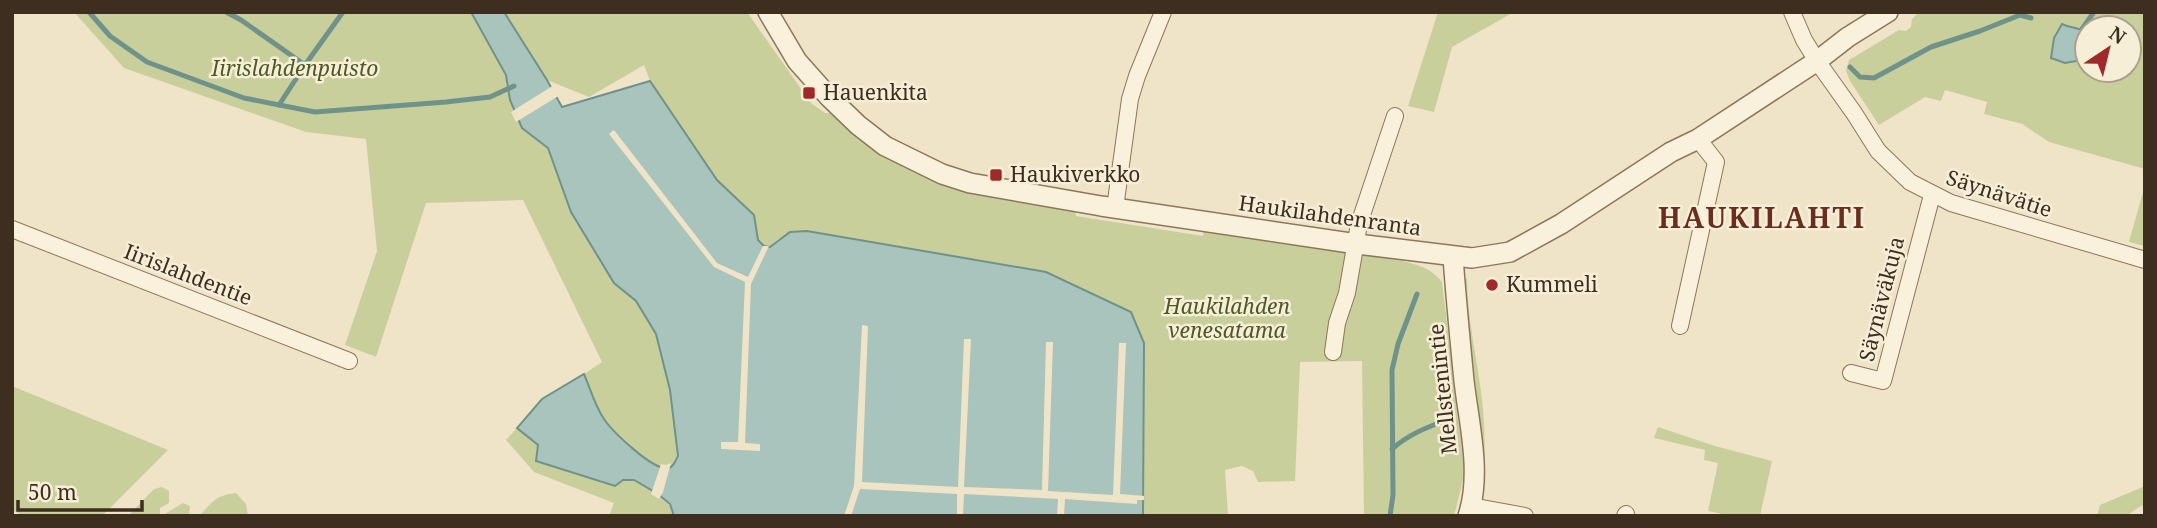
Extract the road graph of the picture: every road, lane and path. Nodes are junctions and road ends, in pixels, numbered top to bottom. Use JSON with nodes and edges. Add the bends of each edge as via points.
{"nodes":[{"id":1,"x":768,"y":12,"type":"edge"},
{"id":2,"x":1163,"y":12,"type":"edge"},
{"id":3,"x":1792,"y":12,"type":"edge"},
{"id":4,"x":1888,"y":12,"type":"edge"},
{"id":5,"x":1817,"y":61,"type":"junction"},
{"id":6,"x":1395,"y":116,"type":"dead end"},
{"id":7,"x":1698,"y":138,"type":"junction"},
{"id":8,"x":1932,"y":195,"type":"junction"},
{"id":9,"x":1115,"y":208,"type":"junction"},
{"id":10,"x":12,"y":229,"type":"edge"},
{"id":11,"x":1357,"y":244,"type":"junction"},
{"id":12,"x":1453,"y":257,"type":"junction"},
{"id":13,"x":2145,"y":260,"type":"edge"},
{"id":14,"x":1680,"y":326,"type":"dead end"},
{"id":15,"x":1333,"y":352,"type":"dead end"},
{"id":16,"x":349,"y":361,"type":"dead end"},
{"id":17,"x":1851,"y":373,"type":"dead end"},
{"id":18,"x":1470,"y":511,"type":"edge"},
{"id":19,"x":1525,"y":516,"type":"edge"}],
"edges":[{"from":1,"to":9,"type":"street","name":"Haukilahdenranta","via":[[797,61],[829,97],[858,125],[908,159],[970,183]]},
{"from":2,"to":9,"type":"street","via":[[1130,99]]},
{"from":3,"to":5,"type":"street","name":"Säynävätie"},
{"from":4,"to":5,"type":"street","name":"Haukilahdenranta"},
{"from":5,"to":7,"type":"street","name":"Haukilahdenranta"},
{"from":5,"to":8,"type":"street","name":"Säynävätie","via":[[1878,151],[1910,182]]},
{"from":6,"to":11,"type":"street","via":[[1359,224]]},
{"from":7,"to":12,"type":"street","name":"Haukilahdenranta","via":[[1510,252]]},
{"from":7,"to":14,"type":"street","via":[[1716,162]]},
{"from":8,"to":13,"type":"street","name":"Säynävätie"},
{"from":8,"to":17,"type":"street","name":"Säynäväkuja","via":[[1883,382]]},
{"from":9,"to":11,"type":"street","name":"Haukilahdenranta"},
{"from":10,"to":16,"type":"street","name":"Iirislahdentie"},
{"from":11,"to":12,"type":"street","name":"Haukilahdenranta"},
{"from":11,"to":15,"type":"street"},
{"from":12,"to":18,"type":"street","name":"Mellstenintie","via":[[1474,460]]},
{"from":18,"to":19,"type":"street"}]}
